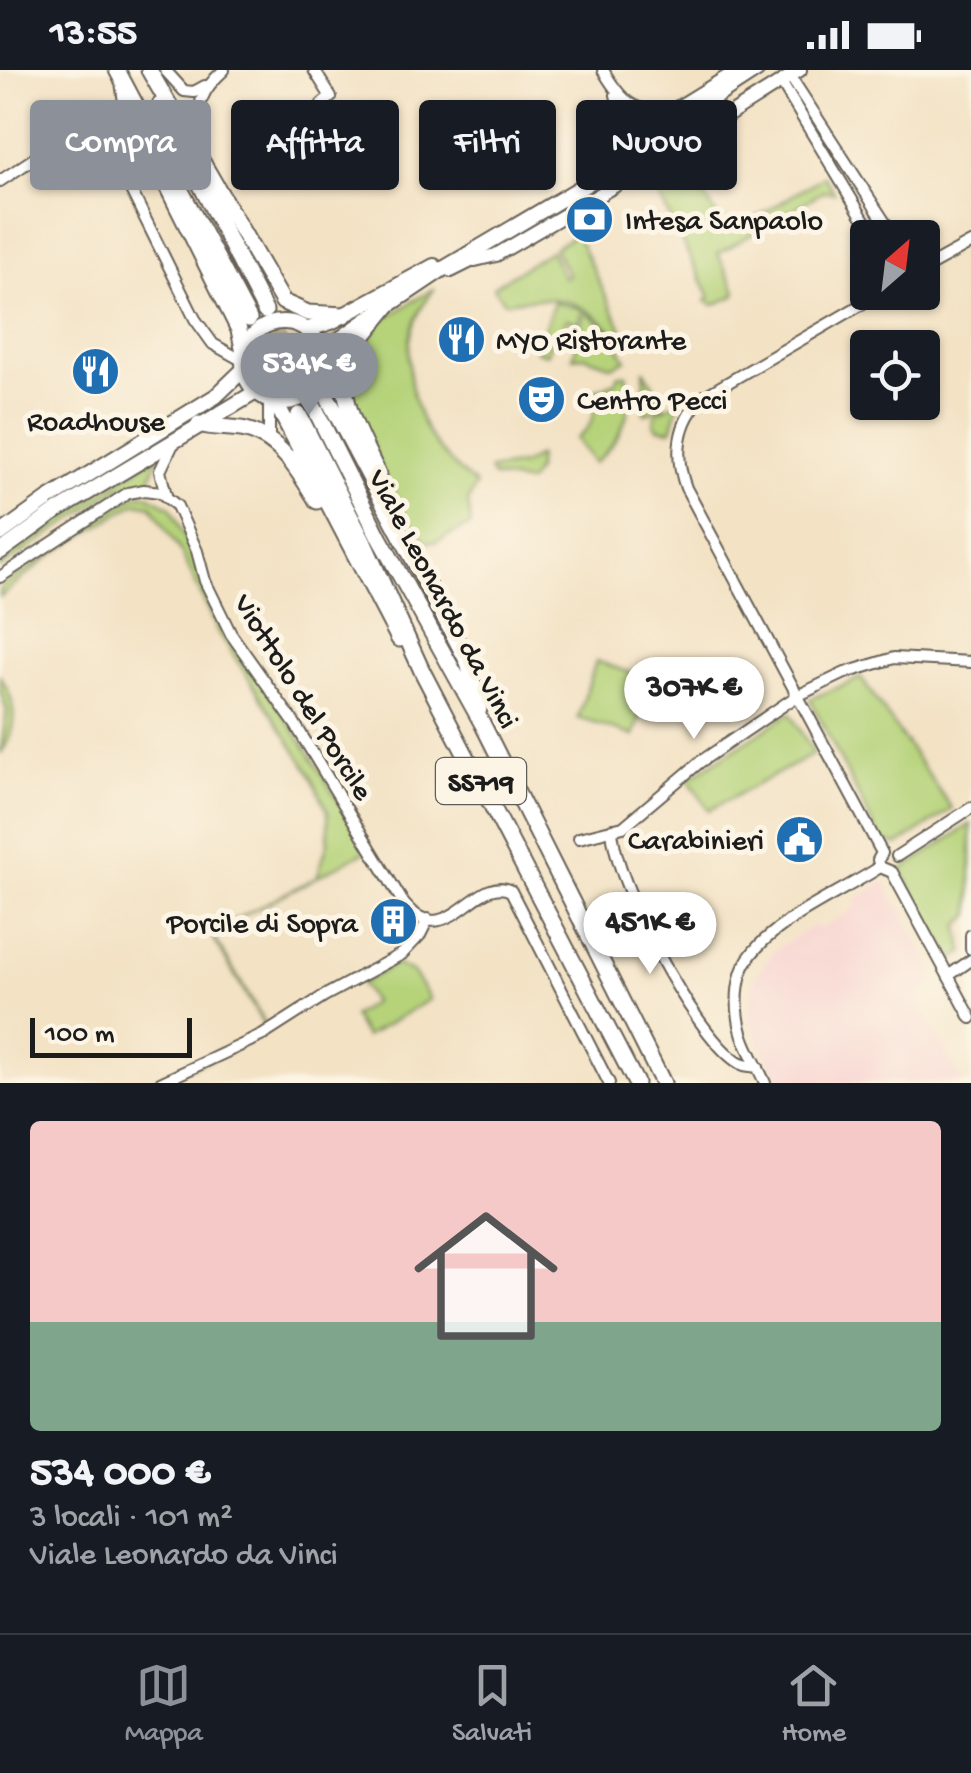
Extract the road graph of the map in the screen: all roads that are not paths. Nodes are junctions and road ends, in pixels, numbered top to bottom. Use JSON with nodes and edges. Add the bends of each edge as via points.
{"nodes":[{"id":1,"x":148,"y":70,"type":"edge"},
{"id":2,"x":164,"y":70,"type":"edge"},
{"id":3,"x":224,"y":70,"type":"edge"},
{"id":4,"x":314,"y":70,"type":"edge"},
{"id":5,"x":603,"y":70,"type":"edge"},
{"id":6,"x":740,"y":70,"type":"edge"},
{"id":7,"x":757,"y":70,"type":"edge"},
{"id":8,"x":790,"y":76,"type":"edge"},
{"id":9,"x":120,"y":77,"type":"edge"},
{"id":10,"x":205,"y":86,"type":"junction"},
{"id":11,"x":614,"y":89,"type":"junction"},
{"id":12,"x":165,"y":100,"type":"edge"},
{"id":13,"x":200,"y":100,"type":"edge"},
{"id":14,"x":327,"y":100,"type":"edge"},
{"id":15,"x":617,"y":100,"type":"edge"},
{"id":16,"x":626,"y":100,"type":"edge"},
{"id":17,"x":691,"y":100,"type":"edge"},
{"id":18,"x":30,"y":161,"type":"edge"},
{"id":19,"x":211,"y":179,"type":"edge"},
{"id":20,"x":576,"y":180,"type":"edge"},
{"id":21,"x":0,"y":181,"type":"edge"},
{"id":22,"x":131,"y":190,"type":"edge"},
{"id":23,"x":169,"y":190,"type":"edge"},
{"id":24,"x":866,"y":220,"type":"edge"},
{"id":25,"x":883,"y":220,"type":"edge"},
{"id":26,"x":971,"y":242,"type":"edge"},
{"id":27,"x":940,"y":260,"type":"edge"},
{"id":28,"x":273,"y":286,"type":"junction"},
{"id":29,"x":394,"y":303,"type":"junction"},
{"id":30,"x":264,"y":310,"type":"tunnel mouth"},
{"id":31,"x":852,"y":310,"type":"edge"},
{"id":32,"x":344,"y":315,"type":"junction"},
{"id":33,"x":248,"y":318,"type":"tunnel mouth"},
{"id":34,"x":289,"y":323,"type":"junction"},
{"id":35,"x":306,"y":330,"type":"junction"},
{"id":36,"x":243,"y":361,"type":"junction"},
{"id":37,"x":321,"y":368,"type":"junction"},
{"id":38,"x":267,"y":398,"type":"junction"},
{"id":39,"x":199,"y":424,"type":"junction"},
{"id":40,"x":176,"y":439,"type":"junction"},
{"id":41,"x":269,"y":440,"type":"junction"},
{"id":42,"x":167,"y":496,"type":"junction"},
{"id":43,"x":392,"y":515,"type":"junction"},
{"id":44,"x":0,"y":534,"type":"edge"},
{"id":45,"x":0,"y":552,"type":"edge"},
{"id":46,"x":364,"y":574,"type":"junction"},
{"id":47,"x":0,"y":577,"type":"edge"},
{"id":48,"x":971,"y":662,"type":"edge"},
{"id":49,"x":422,"y":670,"type":"junction"},
{"id":50,"x":797,"y":696,"type":"junction"},
{"id":51,"x":482,"y":722,"type":"junction"},
{"id":52,"x":971,"y":808,"type":"edge"},
{"id":53,"x":612,"y":830,"type":"junction"},
{"id":54,"x":579,"y":838,"type":"dead end"},
{"id":55,"x":882,"y":853,"type":"junction"},
{"id":56,"x":898,"y":856,"type":"junction"},
{"id":57,"x":880,"y":867,"type":"junction"},
{"id":58,"x":892,"y":872,"type":"junction"},
{"id":59,"x":428,"y":919,"type":"junction"},
{"id":60,"x":971,"y":934,"type":"edge"},
{"id":61,"x":970,"y":957,"type":"edge"},
{"id":62,"x":948,"y":976,"type":"junction"},
{"id":63,"x":971,"y":1018,"type":"edge"},
{"id":64,"x":758,"y":1067,"type":"junction"},
{"id":65,"x":160,"y":1083,"type":"edge"},
{"id":66,"x":610,"y":1083,"type":"edge"},
{"id":67,"x":636,"y":1083,"type":"edge"},
{"id":68,"x":663,"y":1083,"type":"edge"},
{"id":69,"x":765,"y":1083,"type":"edge"}],
"edges":[{"from":1,"to":12,"type":"highway"},
{"from":1,"to":30,"type":"highway","via":[[170,130]]},
{"from":2,"to":10,"type":"street","via":[[184,91]]},
{"from":3,"to":10,"type":"street"},
{"from":4,"to":14,"type":"street"},
{"from":5,"to":11,"type":"street"},
{"from":6,"to":17,"type":"main road"},
{"from":7,"to":29,"type":"main road"},
{"from":8,"to":24,"type":"street"},
{"from":8,"to":25,"type":"street"},
{"from":8,"to":29,"type":"street","via":[[496,256],[471,261]]},
{"from":9,"to":33,"type":"highway"},
{"from":10,"to":13,"type":"street"},
{"from":11,"to":15,"type":"street"},
{"from":11,"to":16,"type":"street"},
{"from":18,"to":21,"type":"street"},
{"from":19,"to":28,"type":"highway"},
{"from":20,"to":32,"type":"main road"},
{"from":22,"to":36,"type":"street","via":[[195,320],[213,344]]},
{"from":23,"to":36,"type":"highway","via":[[239,330]]},
{"from":26,"to":27,"type":"street"},
{"from":28,"to":32,"type":"highway","via":[[282,302],[302,312]]},
{"from":28,"to":34,"type":"highway"},
{"from":29,"to":37,"type":"main road","via":[[347,334]]},
{"from":29,"to":43,"type":"highway","via":[[352,356],[345,381]]},
{"from":31,"to":50,"type":"street","via":[[711,391],[686,419],[680,440],[686,488]]},
{"from":32,"to":35,"type":"main road"},
{"from":34,"to":35,"type":"main road"},
{"from":34,"to":36,"type":"main road","via":[[262,328]]},
{"from":35,"to":37,"type":"main road","via":[[320,347]]},
{"from":36,"to":38,"type":"main road"},
{"from":36,"to":44,"type":"main road","via":[[216,396]]},
{"from":37,"to":38,"type":"main road","via":[[300,398]]},
{"from":37,"to":43,"type":"highway","via":[[322,388]]},
{"from":38,"to":39,"type":"main road"},
{"from":38,"to":41,"type":"street"},
{"from":38,"to":46,"type":"highway"},
{"from":39,"to":40,"type":"main road"},
{"from":39,"to":41,"type":"highway"},
{"from":40,"to":42,"type":"street","via":[[160,470]]},
{"from":40,"to":45,"type":"main road"},
{"from":41,"to":46,"type":"highway","via":[[312,492]]},
{"from":42,"to":47,"type":"street","via":[[128,493]]},
{"from":42,"to":59,"type":"street","name":"Viottolo del Porcile","via":[[181,514],[231,634],[295,724],[404,904]]},
{"from":43,"to":51,"type":"highway","via":[[468,662]]},
{"from":46,"to":49,"type":"highway"},
{"from":48,"to":50,"type":"street","via":[[894,658]]},
{"from":49,"to":51,"type":"highway","name":"Viale Leonardo da Vinci","number":"SS719","via":[[306,411]]},
{"from":49,"to":67,"type":"highway","name":"Viale Leonardo da Vinci","number":"SS719"},
{"from":50,"to":53,"type":"street"},
{"from":50,"to":55,"type":"street"},
{"from":51,"to":68,"type":"highway","name":"Viale Leonardo da Vinci","number":"SS719"},
{"from":52,"to":56,"type":"street"},
{"from":53,"to":54,"type":"street"},
{"from":53,"to":64,"type":"street","via":[[628,892],[659,954],[724,1050],[739,1064]]},
{"from":55,"to":56,"type":"street"},
{"from":55,"to":57,"type":"street"},
{"from":56,"to":58,"type":"street"},
{"from":57,"to":58,"type":"street"},
{"from":57,"to":64,"type":"street","via":[[768,938],[747,960],[738,986],[739,1020]]},
{"from":58,"to":62,"type":"street"},
{"from":59,"to":65,"type":"street","via":[[402,954],[263,1035]]},
{"from":59,"to":66,"type":"street","via":[[450,917],[498,887],[508,889]]},
{"from":60,"to":61,"type":"street"},
{"from":61,"to":62,"type":"street"},
{"from":62,"to":63,"type":"street"},
{"from":64,"to":69,"type":"street"}]}
